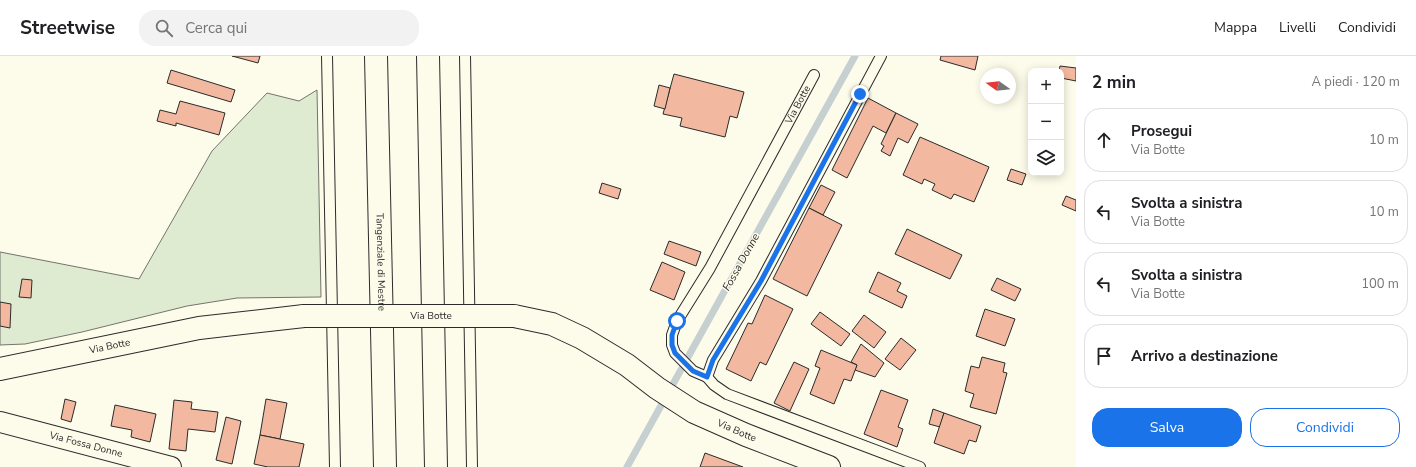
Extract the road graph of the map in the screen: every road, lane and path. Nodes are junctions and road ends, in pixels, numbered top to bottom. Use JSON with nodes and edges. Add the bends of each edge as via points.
{"nodes":[{"id":1,"x":327,"y":56,"type":"edge"},
{"id":2,"x":376,"y":56,"type":"edge"},
{"id":3,"x":428,"y":56,"type":"edge"},
{"id":4,"x":465,"y":56,"type":"edge"},
{"id":5,"x":881,"y":56,"type":"edge"},
{"id":6,"x":814,"y":75,"type":"dead end"},
{"id":7,"x":0,"y":369,"type":"edge"},
{"id":8,"x":707,"y":377,"type":"junction"},
{"id":9,"x":0,"y":422,"type":"edge"},
{"id":10,"x":171,"y":467,"type":"edge"},
{"id":11,"x":335,"y":467,"type":"edge"},
{"id":12,"x":385,"y":467,"type":"edge"},
{"id":13,"x":436,"y":467,"type":"edge"},
{"id":14,"x":472,"y":467,"type":"edge"},
{"id":15,"x":829,"y":467,"type":"edge"},
{"id":16,"x":920,"y":467,"type":"edge"}],
"edges":[{"from":1,"to":11,"type":"lane"},
{"from":2,"to":12,"type":"main road","name":"Tangenziale di Mestre"},
{"from":3,"to":13,"type":"main road"},
{"from":4,"to":14,"type":"lane"},
{"from":5,"to":8,"type":"lane","via":[[761,281],[713,360]]},
{"from":6,"to":8,"type":"lane","name":"Via Botte","via":[[710,268],[677,321],[672,335],[675,353],[693,371]]},
{"from":7,"to":15,"type":"main road","name":"Via Botte","bridge":true,"via":[[199,328],[304,316],[514,316],[552,324],[582,338],[627,365],[694,412]]},
{"from":8,"to":16,"type":"lane","name":"Via Botte","via":[[727,394]]},
{"from":9,"to":10,"type":"street","name":"Via Fossa Donne"}]}
